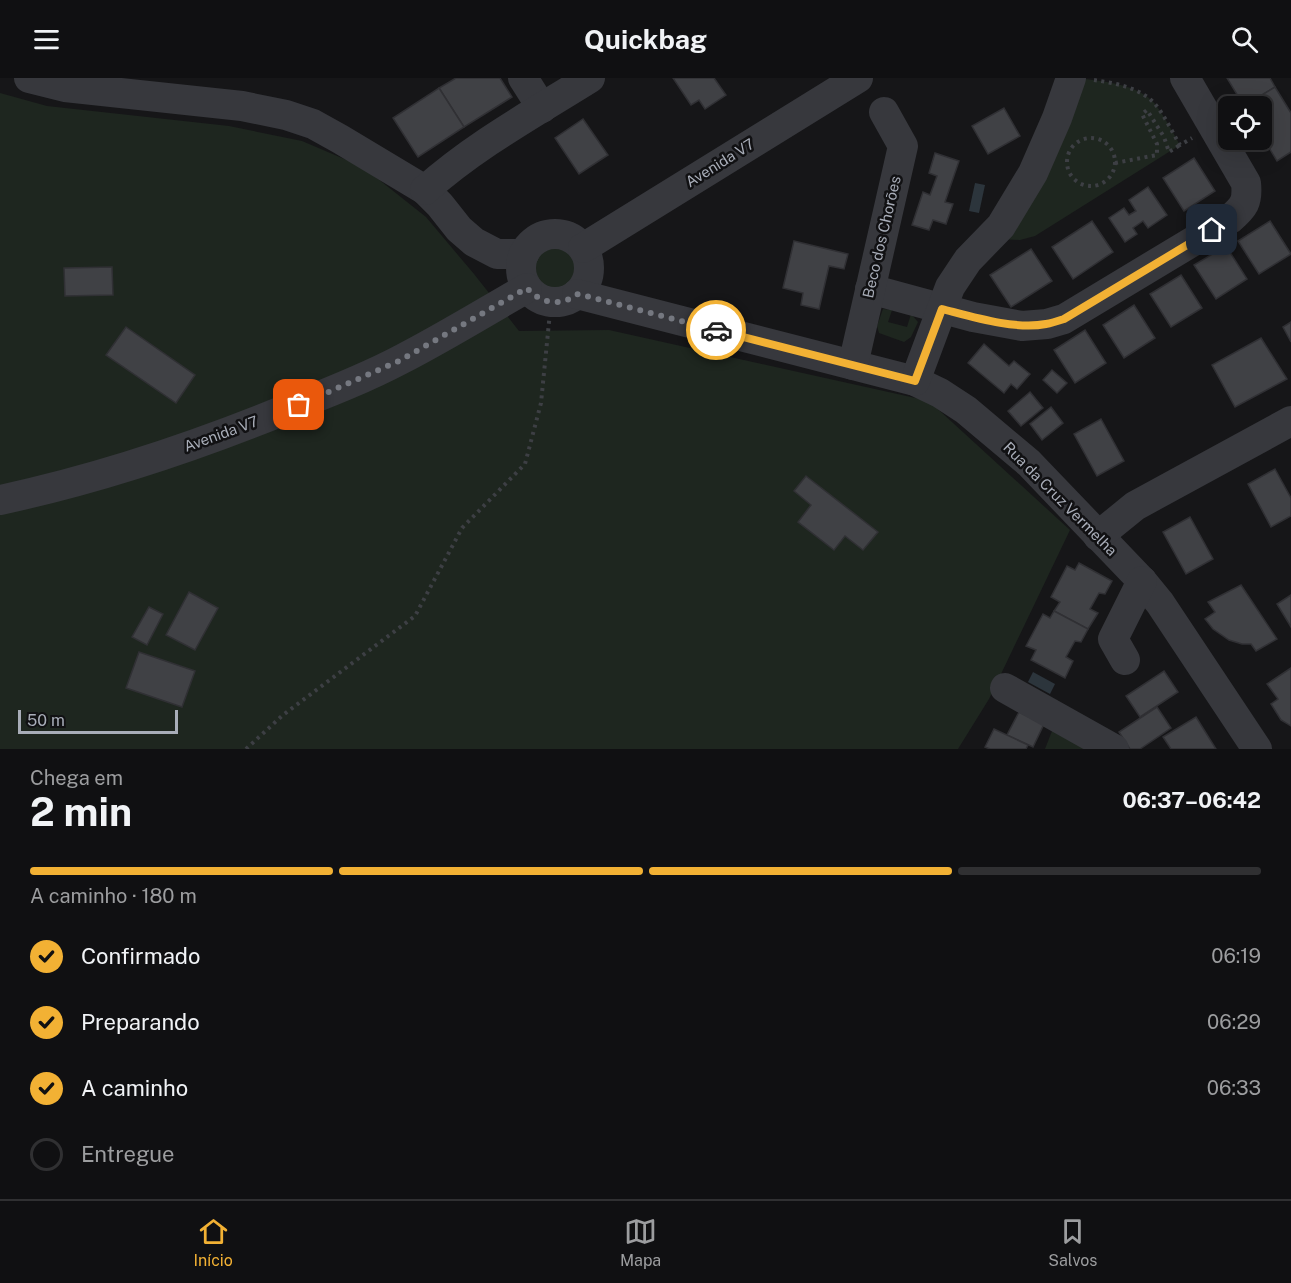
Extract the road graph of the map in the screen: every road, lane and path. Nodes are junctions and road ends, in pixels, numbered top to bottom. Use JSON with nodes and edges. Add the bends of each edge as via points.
{"nodes":[{"id":1,"x":29,"y":78,"type":"edge"},
{"id":2,"x":523,"y":78,"type":"edge"},
{"id":3,"x":590,"y":78,"type":"edge"},
{"id":4,"x":858,"y":78,"type":"edge"},
{"id":5,"x":1185,"y":78,"type":"edge"},
{"id":6,"x":1070,"y":79,"type":"edge"},
{"id":7,"x":542,"y":108,"type":"junction"},
{"id":8,"x":884,"y":112,"type":"dead end"},
{"id":9,"x":1213,"y":126,"type":"junction"},
{"id":10,"x":1180,"y":144,"type":"junction"},
{"id":11,"x":1115,"y":163,"type":"junction"},
{"id":12,"x":424,"y":190,"type":"junction"},
{"id":13,"x":583,"y":249,"type":"junction"},
{"id":14,"x":524,"y":254,"type":"junction"},
{"id":15,"x":870,"y":289,"type":"junction"},
{"id":16,"x":552,"y":295,"type":"junction"},
{"id":17,"x":942,"y":309,"type":"junction"},
{"id":18,"x":853,"y":365,"type":"junction"},
{"id":19,"x":915,"y":381,"type":"junction"},
{"id":20,"x":1291,"y":421,"type":"edge"},
{"id":21,"x":0,"y":500,"type":"edge"},
{"id":22,"x":1098,"y":536,"type":"junction"},
{"id":23,"x":1142,"y":581,"type":"junction"},
{"id":24,"x":1125,"y":660,"type":"dead end"},
{"id":25,"x":1005,"y":688,"type":"dead end"},
{"id":26,"x":246,"y":749,"type":"edge"},
{"id":27,"x":1114,"y":749,"type":"edge"},
{"id":28,"x":1257,"y":749,"type":"edge"}],
"edges":[{"from":1,"to":12,"type":"street","via":[[65,87],[242,106],[286,115],[313,124]]},
{"from":2,"to":7,"type":"street"},
{"from":3,"to":7,"type":"street"},
{"from":4,"to":13,"type":"street","name":"Avenida V7"},
{"from":5,"to":9,"type":"street"},
{"from":6,"to":10,"type":"path","via":[[1114,82],[1143,94],[1155,104]]},
{"from":6,"to":17,"type":"street","via":[[1033,173],[1001,226],[968,260],[950,287]]},
{"from":7,"to":12,"type":"street","via":[[446,171]]},
{"from":8,"to":15,"type":"street","name":"Beco dos Chorões","via":[[903,146]]},
{"from":9,"to":10,"type":"path"},
{"from":9,"to":17,"type":"street","via":[[1246,183],[1243,207],[1230,219],[1064,319],[1022,326]]},
{"from":10,"to":11,"type":"path","via":[[1169,152],[1147,110],[1142,114],[1157,144],[1157,155]]},
{"from":11,"to":11,"type":"path","via":[[1109,146],[1096,138],[1074,144],[1067,159],[1075,181],[1090,186],[1106,182]]},
{"from":12,"to":14,"type":"street","via":[[474,242],[497,254]]},
{"from":13,"to":14,"type":"street","via":[[573,239],[552,234],[532,242]]},
{"from":13,"to":16,"type":"street","via":[[589,262],[586,283]]},
{"from":14,"to":16,"type":"street","via":[[521,275]]},
{"from":15,"to":17,"type":"street"},
{"from":15,"to":18,"type":"street","name":"Beco dos Chorões"},
{"from":16,"to":18,"type":"street","name":"Rua da Cruz Vermelha"},
{"from":16,"to":21,"type":"street","name":"Avenida V7","via":[[238,429],[90,478]]},
{"from":16,"to":26,"type":"path","via":[[541,403],[525,464],[462,528],[415,616],[283,715]]},
{"from":17,"to":19,"type":"street"},
{"from":18,"to":19,"type":"street","name":"Rua da Cruz Vermelha"},
{"from":19,"to":22,"type":"street","name":"Rua da Cruz Vermelha","via":[[966,410],[1029,463]]},
{"from":20,"to":22,"type":"street","via":[[1135,506]]},
{"from":22,"to":23,"type":"street","name":"Rua da Cruz Vermelha"},
{"from":23,"to":24,"type":"street","via":[[1113,639]]},
{"from":23,"to":28,"type":"street","name":"Rua da Cruz Vermelha"},
{"from":25,"to":27,"type":"street"}]}
